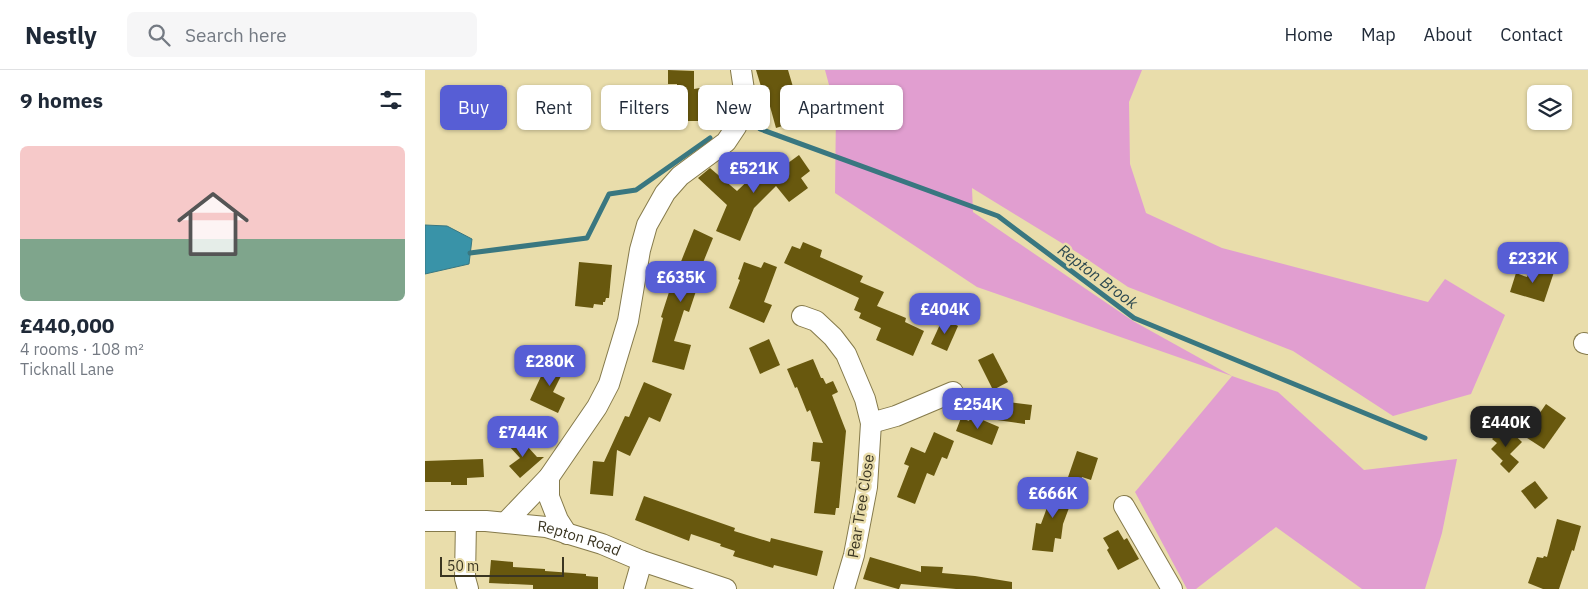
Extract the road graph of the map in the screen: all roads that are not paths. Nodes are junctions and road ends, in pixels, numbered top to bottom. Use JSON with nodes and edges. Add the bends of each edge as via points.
{"nodes":[{"id":1,"x":741,"y":70,"type":"edge"},
{"id":2,"x":802,"y":316,"type":"dead end"},
{"id":3,"x":953,"y":392,"type":"dead end"},
{"id":4,"x":871,"y":423,"type":"junction"},
{"id":5,"x":549,"y":477,"type":"junction"},
{"id":6,"x":1124,"y":506,"type":"dead end"},
{"id":7,"x":425,"y":521,"type":"edge"},
{"id":8,"x":467,"y":521,"type":"junction"},
{"id":9,"x":506,"y":522,"type":"junction"},
{"id":10,"x":567,"y":534,"type":"junction"},
{"id":11,"x":642,"y":561,"type":"junction"},
{"id":12,"x":468,"y":589,"type":"edge"},
{"id":13,"x":634,"y":589,"type":"edge"},
{"id":14,"x":726,"y":589,"type":"edge"},
{"id":15,"x":845,"y":589,"type":"edge"},
{"id":16,"x":1172,"y":589,"type":"edge"}],
"edges":[{"from":1,"to":5,"type":"street","via":[[744,90],[742,112],[736,127],[726,142],[680,176],[654,210],[640,250],[629,322],[609,384]]},
{"from":2,"to":4,"type":"street","name":"Pear Tree Close","via":[[816,321],[846,354],[865,399]]},
{"from":3,"to":4,"type":"street"},
{"from":4,"to":15,"type":"street","name":"Pear Tree Close","via":[[864,503]]},
{"from":5,"to":9,"type":"street"},
{"from":5,"to":10,"type":"street","via":[[549,497]]},
{"from":6,"to":16,"type":"street"},
{"from":7,"to":8,"type":"street","name":"Repton Road"},
{"from":8,"to":9,"type":"street","name":"Repton Road"},
{"from":8,"to":12,"type":"street","via":[[465,578]]},
{"from":9,"to":10,"type":"street","name":"Repton Road","via":[[546,527]]},
{"from":10,"to":11,"type":"street","name":"Repton Road","via":[[603,544]]},
{"from":11,"to":13,"type":"street"},
{"from":11,"to":14,"type":"street","name":"Repton Road"}]}
